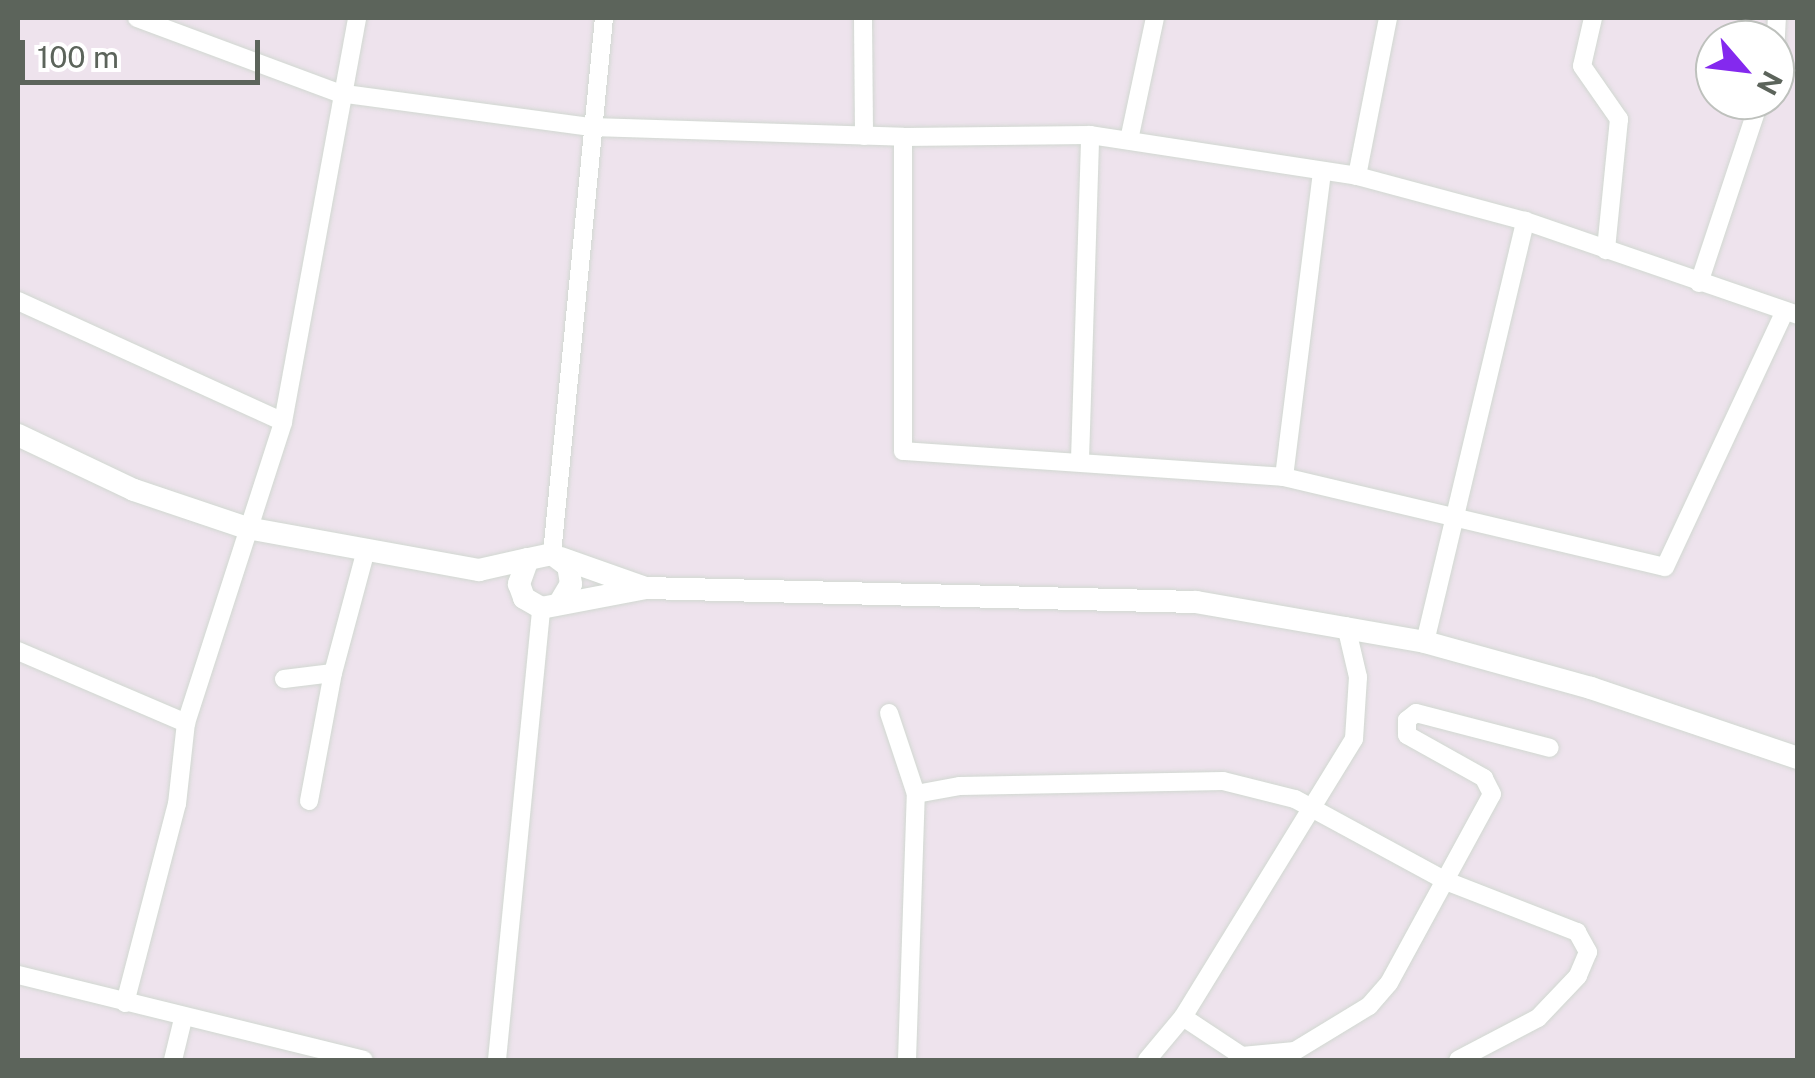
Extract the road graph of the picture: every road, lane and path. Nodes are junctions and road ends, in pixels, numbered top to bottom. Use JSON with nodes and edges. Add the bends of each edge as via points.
{"nodes":[{"id":1,"x":137,"y":18,"type":"edge"},
{"id":2,"x":356,"y":18,"type":"edge"},
{"id":3,"x":604,"y":18,"type":"edge"},
{"id":4,"x":863,"y":18,"type":"edge"},
{"id":5,"x":1155,"y":18,"type":"edge"},
{"id":6,"x":1388,"y":18,"type":"edge"},
{"id":7,"x":1593,"y":18,"type":"edge"},
{"id":8,"x":339,"y":93,"type":"junction"},
{"id":9,"x":1753,"y":120,"type":"edge"},
{"id":10,"x":592,"y":127,"type":"junction"},
{"id":11,"x":1090,"y":135,"type":"junction"},
{"id":12,"x":864,"y":136,"type":"junction"},
{"id":13,"x":904,"y":138,"type":"junction"},
{"id":14,"x":1129,"y":140,"type":"junction"},
{"id":15,"x":1322,"y":171,"type":"junction"},
{"id":16,"x":1357,"y":176,"type":"junction"},
{"id":17,"x":1525,"y":221,"type":"junction"},
{"id":18,"x":1606,"y":250,"type":"junction"},
{"id":19,"x":1699,"y":283,"type":"junction"},
{"id":20,"x":18,"y":301,"type":"edge"},
{"id":21,"x":1791,"y":314,"type":"edge"},
{"id":22,"x":284,"y":422,"type":"junction"},
{"id":23,"x":18,"y":435,"type":"edge"},
{"id":24,"x":1080,"y":460,"type":"junction"},
{"id":25,"x":1284,"y":477,"type":"junction"},
{"id":26,"x":1458,"y":518,"type":"junction"},
{"id":27,"x":247,"y":528,"type":"junction"},
{"id":28,"x":366,"y":550,"type":"junction"},
{"id":29,"x":557,"y":556,"type":"junction"},
{"id":30,"x":528,"y":559,"type":"junction"},
{"id":31,"x":479,"y":570,"type":"junction"},
{"id":32,"x":646,"y":588,"type":"junction"},
{"id":33,"x":541,"y":603,"type":"junction"},
{"id":34,"x":1346,"y":626,"type":"junction"},
{"id":35,"x":1425,"y":642,"type":"junction"},
{"id":36,"x":18,"y":651,"type":"edge"},
{"id":37,"x":333,"y":672,"type":"junction"},
{"id":38,"x":284,"y":679,"type":"dead end"},
{"id":39,"x":889,"y":714,"type":"dead end"},
{"id":40,"x":186,"y":723,"type":"junction"},
{"id":41,"x":1550,"y":748,"type":"dead end"},
{"id":42,"x":1798,"y":758,"type":"edge"},
{"id":43,"x":916,"y":794,"type":"junction"},
{"id":44,"x":309,"y":801,"type":"dead end"},
{"id":45,"x":1314,"y":812,"type":"junction"},
{"id":46,"x":1446,"y":881,"type":"junction"},
{"id":47,"x":18,"y":975,"type":"edge"},
{"id":48,"x":125,"y":1003,"type":"junction"},
{"id":49,"x":1182,"y":1017,"type":"junction"},
{"id":50,"x":183,"y":1019,"type":"junction"},
{"id":51,"x":303,"y":1054,"type":"edge"},
{"id":52,"x":173,"y":1060,"type":"edge"},
{"id":53,"x":364,"y":1060,"type":"edge"},
{"id":54,"x":497,"y":1060,"type":"edge"},
{"id":55,"x":907,"y":1060,"type":"edge"},
{"id":56,"x":1147,"y":1060,"type":"edge"},
{"id":57,"x":1458,"y":1060,"type":"edge"}],
"edges":[{"from":1,"to":8,"type":"street"},
{"from":2,"to":8,"type":"street"},
{"from":3,"to":10,"type":"street"},
{"from":4,"to":12,"type":"street"},
{"from":5,"to":14,"type":"street"},
{"from":6,"to":16,"type":"street"},
{"from":7,"to":18,"type":"street","via":[[1582,66],[1619,118]]},
{"from":8,"to":10,"type":"street"},
{"from":8,"to":22,"type":"street"},
{"from":9,"to":19,"type":"street"},
{"from":10,"to":12,"type":"street"},
{"from":10,"to":29,"type":"street"},
{"from":11,"to":13,"type":"street"},
{"from":11,"to":14,"type":"street"},
{"from":11,"to":24,"type":"street"},
{"from":12,"to":13,"type":"street"},
{"from":13,"to":24,"type":"street","via":[[903,451]]},
{"from":14,"to":15,"type":"street"},
{"from":15,"to":16,"type":"street"},
{"from":15,"to":25,"type":"street"},
{"from":16,"to":17,"type":"street"},
{"from":17,"to":18,"type":"street"},
{"from":17,"to":26,"type":"street"},
{"from":18,"to":19,"type":"street"},
{"from":19,"to":21,"type":"street"},
{"from":20,"to":22,"type":"street"},
{"from":21,"to":26,"type":"street","via":[[1665,568]]},
{"from":22,"to":27,"type":"street"},
{"from":23,"to":27,"type":"street","via":[[134,490]]},
{"from":24,"to":25,"type":"street"},
{"from":25,"to":26,"type":"street"},
{"from":26,"to":35,"type":"street"},
{"from":27,"to":28,"type":"street"},
{"from":27,"to":40,"type":"street"},
{"from":28,"to":31,"type":"street"},
{"from":28,"to":37,"type":"street"},
{"from":29,"to":30,"type":"street"},
{"from":29,"to":32,"type":"street"},
{"from":29,"to":33,"type":"street","via":[[571,584]]},
{"from":30,"to":31,"type":"street"},
{"from":30,"to":33,"type":"street","via":[[518,575]]},
{"from":31,"to":33,"type":"street"},
{"from":32,"to":33,"type":"street"},
{"from":32,"to":34,"type":"street","via":[[1196,602]]},
{"from":33,"to":54,"type":"street"},
{"from":34,"to":35,"type":"street"},
{"from":34,"to":45,"type":"street","via":[[1359,717],[1354,740]]},
{"from":35,"to":42,"type":"street","via":[[1591,688]]},
{"from":36,"to":40,"type":"street"},
{"from":37,"to":38,"type":"street"},
{"from":37,"to":44,"type":"street"},
{"from":39,"to":43,"type":"street"},
{"from":40,"to":48,"type":"street","via":[[174,814]]},
{"from":41,"to":46,"type":"street","via":[[1416,712],[1407,720],[1407,735],[1492,785]]},
{"from":43,"to":45,"type":"street","via":[[960,786],[1223,780],[1272,790]]},
{"from":43,"to":55,"type":"street"},
{"from":45,"to":46,"type":"street"},
{"from":45,"to":49,"type":"street"},
{"from":46,"to":49,"type":"street","via":[[1369,1006],[1294,1051],[1242,1056]]},
{"from":46,"to":57,"type":"street","via":[[1578,932],[1588,952],[1578,976],[1548,1009]]},
{"from":47,"to":48,"type":"street"},
{"from":48,"to":50,"type":"street"},
{"from":49,"to":56,"type":"street"},
{"from":50,"to":51,"type":"street"},
{"from":50,"to":52,"type":"street"},
{"from":51,"to":53,"type":"street"}]}
